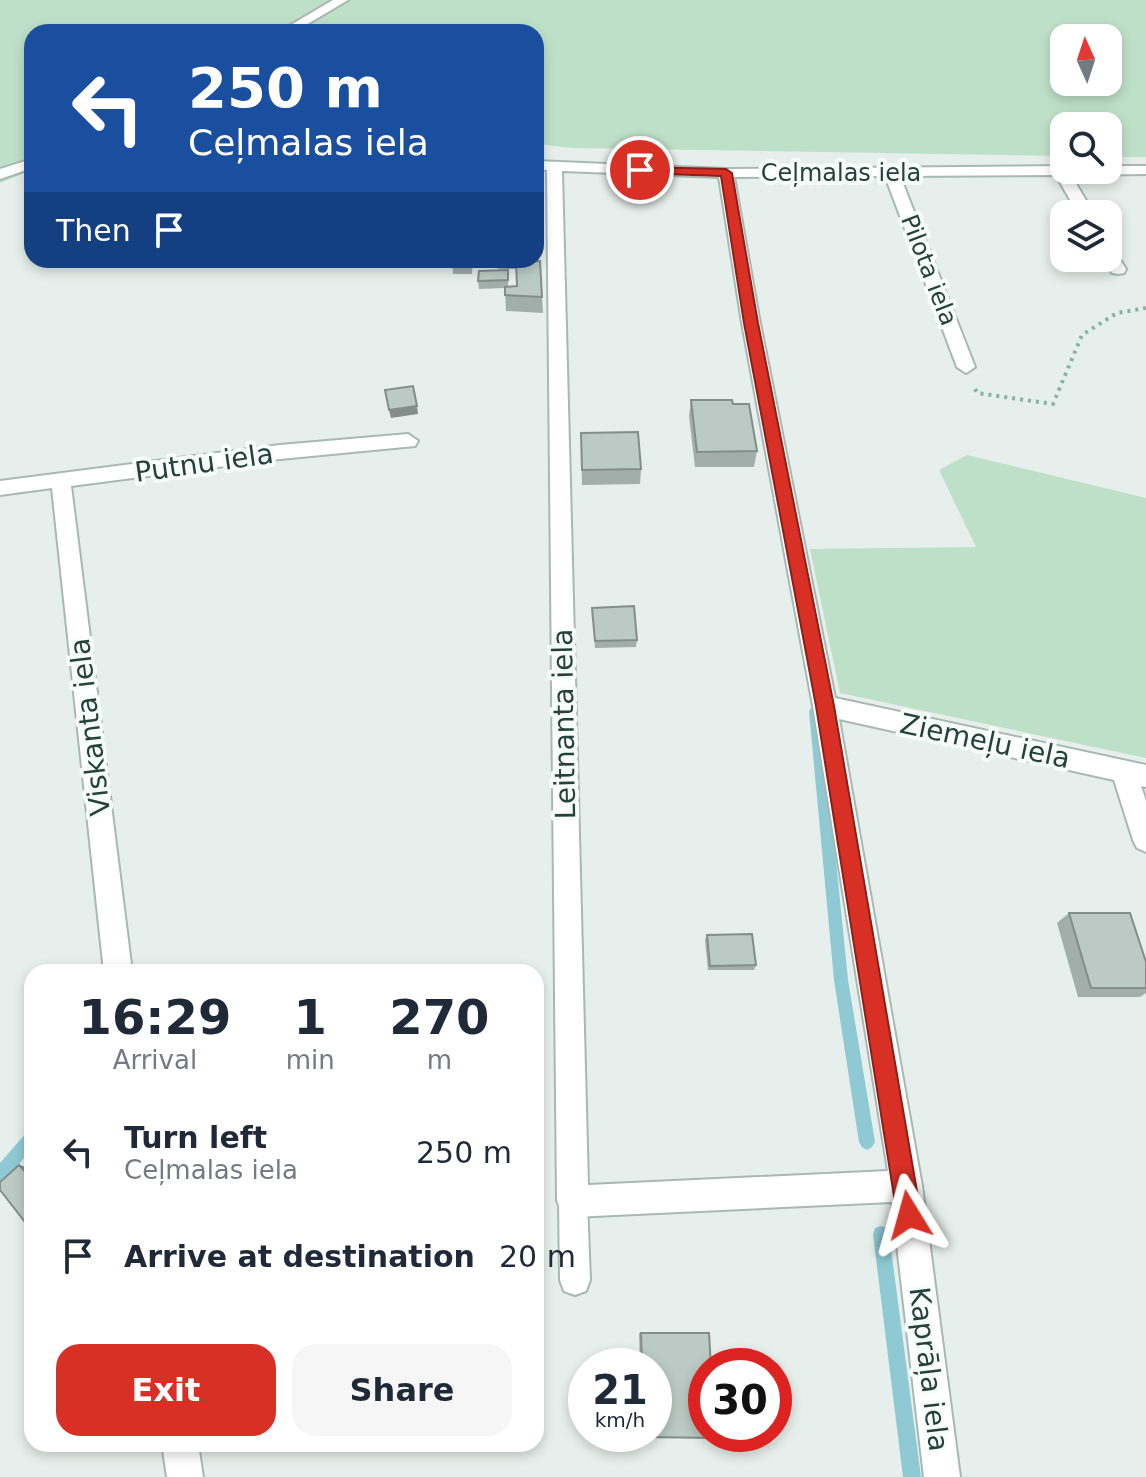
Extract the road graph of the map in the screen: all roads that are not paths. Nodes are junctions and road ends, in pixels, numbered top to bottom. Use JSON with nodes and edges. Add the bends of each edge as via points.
{"nodes":[{"id":1,"x":342,"y":0,"type":"edge"},
{"id":2,"x":299,"y":24,"type":"edge"},
{"id":3,"x":24,"y":166,"type":"edge"},
{"id":4,"x":545,"y":166,"type":"edge"},
{"id":5,"x":1122,"y":170,"type":"edge"},
{"id":6,"x":1146,"y":170,"type":"edge"},
{"id":7,"x":1050,"y":171,"type":"edge"},
{"id":8,"x":726,"y":173,"type":"junction"},
{"id":9,"x":0,"y":174,"type":"edge"},
{"id":10,"x":892,"y":174,"type":"junction"},
{"id":11,"x":966,"y":367,"type":"dead end"},
{"id":12,"x":408,"y":441,"type":"dead end"},
{"id":13,"x":61,"y":482,"type":"junction"},
{"id":14,"x":0,"y":488,"type":"edge"},
{"id":15,"x":825,"y":706,"type":"junction"},
{"id":16,"x":1135,"y":774,"type":"edge"},
{"id":17,"x":1146,"y":840,"type":"edge"},
{"id":18,"x":117,"y":964,"type":"edge"},
{"id":19,"x":906,"y":1186,"type":"junction"},
{"id":20,"x":573,"y":1201,"type":"junction"},
{"id":21,"x":575,"y":1280,"type":"dead end"},
{"id":22,"x":181,"y":1452,"type":"edge"},
{"id":23,"x":185,"y":1477,"type":"edge"},
{"id":24,"x":942,"y":1477,"type":"edge"}],
"edges":[{"from":1,"to":2,"type":"street"},
{"from":3,"to":9,"type":"street"},
{"from":4,"to":8,"type":"street","name":"Ceļmalas iela"},
{"from":4,"to":20,"type":"street","name":"Leitnanta iela"},
{"from":5,"to":6,"type":"street","name":"Ceļmalas iela"},
{"from":7,"to":10,"type":"street","name":"Ceļmalas iela"},
{"from":8,"to":10,"type":"street","name":"Ceļmalas iela"},
{"from":8,"to":15,"type":"street","name":"Kaprāļa iela"},
{"from":10,"to":11,"type":"street","name":"Pilota iela"},
{"from":12,"to":13,"type":"street","name":"Putnu iela","via":[[280,452]]},
{"from":13,"to":14,"type":"street","name":"Putnu iela"},
{"from":13,"to":18,"type":"street","name":"Viskanta iela"},
{"from":15,"to":16,"type":"street","name":"Ziemeļu iela"},
{"from":15,"to":19,"type":"street","name":"Kaprāļa iela"},
{"from":16,"to":17,"type":"street"},
{"from":19,"to":20,"type":"street"},
{"from":19,"to":24,"type":"street","name":"Kaprāļa iela"},
{"from":20,"to":21,"type":"lane","name":"Leitnanta iela"},
{"from":22,"to":23,"type":"street"}]}
